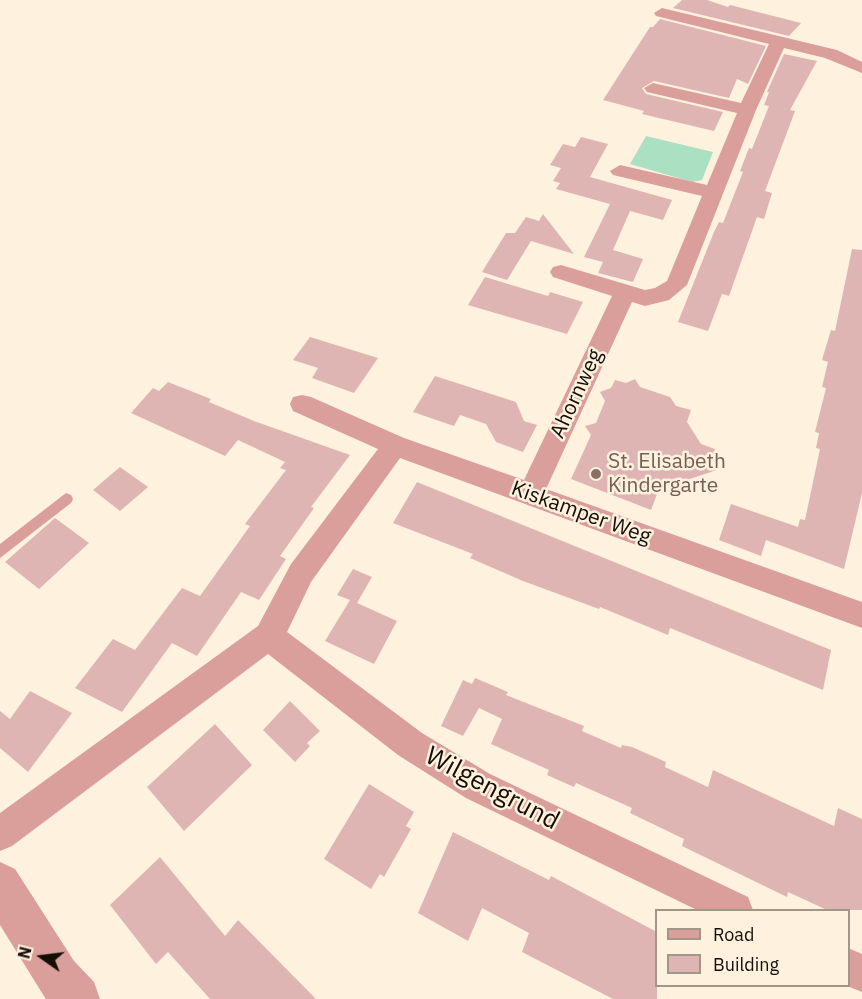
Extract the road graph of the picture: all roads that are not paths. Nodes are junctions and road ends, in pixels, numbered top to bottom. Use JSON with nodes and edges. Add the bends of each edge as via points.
{"nodes":[{"id":1,"x":662,"y":13,"type":"dead end"},
{"id":2,"x":778,"y":42,"type":"junction"},
{"id":3,"x":862,"y":69,"type":"edge"},
{"id":4,"x":653,"y":88,"type":"dead end"},
{"id":5,"x":747,"y":110,"type":"junction"},
{"id":6,"x":621,"y":171,"type":"dead end"},
{"id":7,"x":714,"y":193,"type":"junction"},
{"id":8,"x":561,"y":272,"type":"dead end"},
{"id":9,"x":625,"y":292,"type":"junction"},
{"id":10,"x":303,"y":404,"type":"dead end"},
{"id":11,"x":395,"y":445,"type":"junction"},
{"id":12,"x":530,"y":495,"type":"junction"},
{"id":13,"x":66,"y":499,"type":"dead end"},
{"id":14,"x":0,"y":552,"type":"edge"},
{"id":15,"x":862,"y":615,"type":"edge"},
{"id":16,"x":269,"y":636,"type":"junction"},
{"id":17,"x":0,"y":834,"type":"edge"},
{"id":18,"x":0,"y":884,"type":"edge"},
{"id":19,"x":733,"y":909,"type":"edge"},
{"id":20,"x":76,"y":999,"type":"edge"}],
"edges":[{"from":1,"to":2,"type":"street"},
{"from":2,"to":3,"type":"street","via":[[831,54]]},
{"from":2,"to":5,"type":"street"},
{"from":4,"to":5,"type":"street"},
{"from":5,"to":7,"type":"street"},
{"from":6,"to":7,"type":"street"},
{"from":7,"to":9,"type":"street","via":[[676,285],[661,295],[645,298]]},
{"from":8,"to":9,"type":"street"},
{"from":9,"to":12,"type":"street","name":"Ahornweg"},
{"from":10,"to":11,"type":"street","name":"Kiskamper Weg"},
{"from":11,"to":12,"type":"street","name":"Kiskamper Weg"},
{"from":11,"to":16,"type":"street","via":[[301,573]]},
{"from":12,"to":15,"type":"street","name":"Kiskamper Weg"},
{"from":13,"to":14,"type":"lane"},
{"from":16,"to":17,"type":"street"},
{"from":16,"to":19,"type":"street","name":"Wilgengrund","via":[[410,744],[477,786]]},
{"from":18,"to":20,"type":"street"}]}
